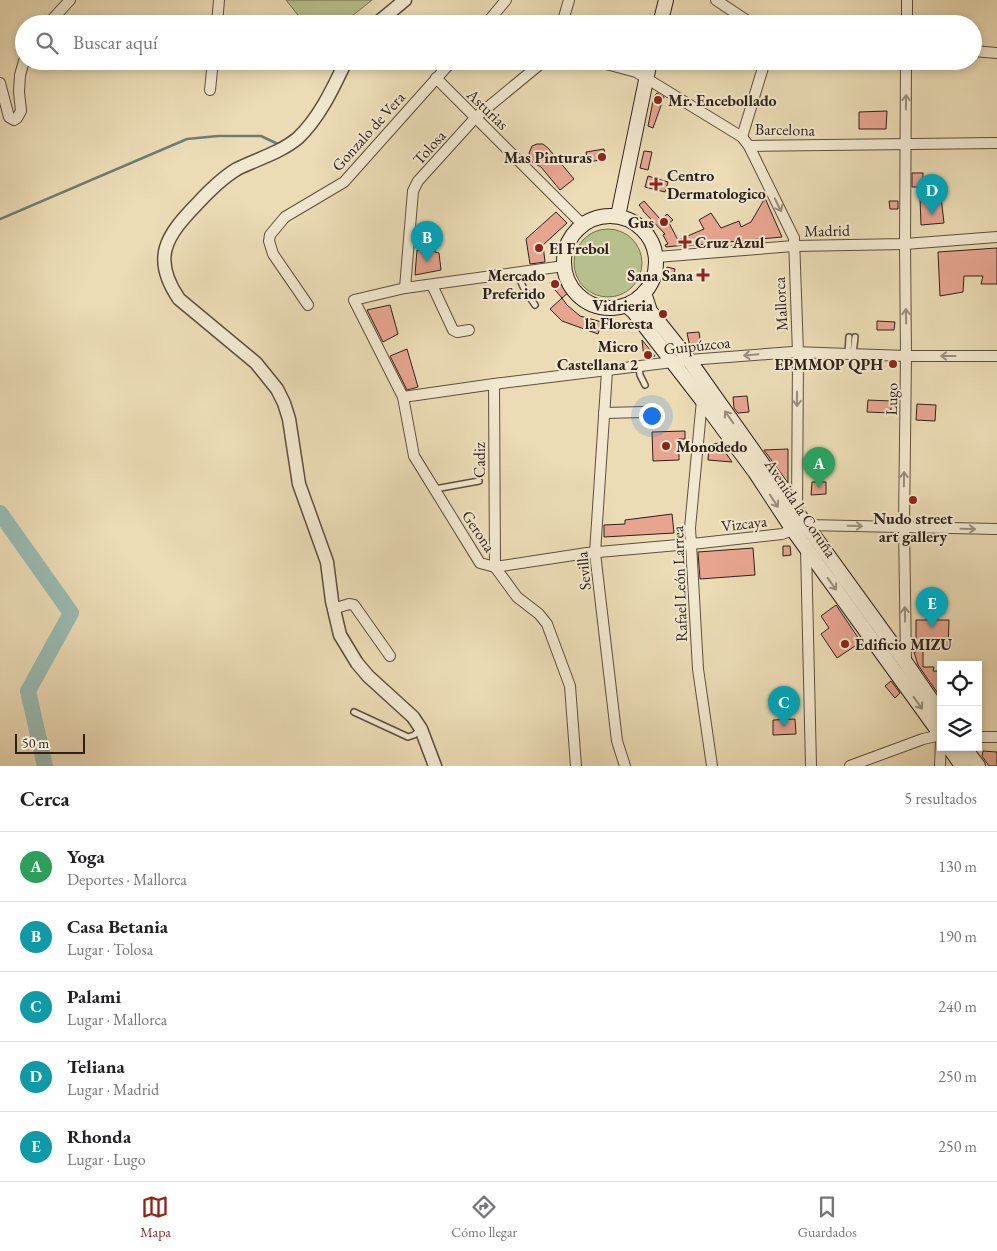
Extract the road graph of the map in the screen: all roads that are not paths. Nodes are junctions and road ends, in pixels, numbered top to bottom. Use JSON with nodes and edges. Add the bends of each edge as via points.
{"nodes":[{"id":1,"x":70,"y":0,"type":"edge"},
{"id":2,"x":218,"y":0,"type":"edge"},
{"id":3,"x":405,"y":0,"type":"edge"},
{"id":4,"x":506,"y":0,"type":"edge"},
{"id":5,"x":569,"y":0,"type":"edge"},
{"id":6,"x":666,"y":0,"type":"edge"},
{"id":7,"x":716,"y":0,"type":"edge"},
{"id":8,"x":907,"y":0,"type":"edge"},
{"id":9,"x":56,"y":15,"type":"edge"},
{"id":10,"x":217,"y":15,"type":"edge"},
{"id":11,"x":387,"y":15,"type":"edge"},
{"id":12,"x":496,"y":15,"type":"edge"},
{"id":13,"x":565,"y":15,"type":"edge"},
{"id":14,"x":662,"y":15,"type":"edge"},
{"id":15,"x":738,"y":15,"type":"edge"},
{"id":16,"x":907,"y":15,"type":"edge"},
{"id":17,"x":982,"y":52,"type":"edge"},
{"id":18,"x":997,"y":53,"type":"edge"},
{"id":19,"x":21,"y":70,"type":"edge"},
{"id":20,"x":212,"y":70,"type":"edge"},
{"id":21,"x":342,"y":70,"type":"edge"},
{"id":22,"x":444,"y":70,"type":"edge"},
{"id":23,"x":533,"y":70,"type":"edge"},
{"id":24,"x":629,"y":70,"type":"edge"},
{"id":25,"x":648,"y":70,"type":"edge"},
{"id":26,"x":762,"y":70,"type":"edge"},
{"id":27,"x":906,"y":70,"type":"edge"},
{"id":28,"x":436,"y":78,"type":"junction"},
{"id":29,"x":646,"y":78,"type":"junction"},
{"id":30,"x":0,"y":83,"type":"edge"},
{"id":31,"x":210,"y":90,"type":"dead end"},
{"id":32,"x":476,"y":117,"type":"junction"},
{"id":33,"x":742,"y":137,"type":"junction"},
{"id":34,"x":905,"y":143,"type":"junction"},
{"id":35,"x":997,"y":143,"type":"edge"},
{"id":36,"x":749,"y":146,"type":"junction"},
{"id":37,"x":618,"y":216,"type":"junction"},
{"id":38,"x":585,"y":223,"type":"junction"},
{"id":39,"x":997,"y":237,"type":"edge"},
{"id":40,"x":905,"y":244,"type":"junction"},
{"id":41,"x":794,"y":246,"type":"junction"},
{"id":42,"x":657,"y":257,"type":"junction"},
{"id":43,"x":564,"y":266,"type":"junction"},
{"id":44,"x":517,"y":273,"type":"junction"},
{"id":45,"x":432,"y":285,"type":"junction"},
{"id":46,"x":405,"y":288,"type":"junction"},
{"id":47,"x":644,"y":293,"type":"junction"},
{"id":48,"x":308,"y":305,"type":"dead end"},
{"id":49,"x":535,"y":305,"type":"dead end"},
{"id":50,"x":627,"y":306,"type":"junction"},
{"id":51,"x":469,"y":330,"type":"dead end"},
{"id":52,"x":852,"y":337,"type":"dead end"},
{"id":53,"x":798,"y":353,"type":"junction"},
{"id":54,"x":851,"y":354,"type":"junction"},
{"id":55,"x":906,"y":356,"type":"junction"},
{"id":56,"x":997,"y":356,"type":"edge"},
{"id":57,"x":689,"y":360,"type":"junction"},
{"id":58,"x":673,"y":363,"type":"junction"},
{"id":59,"x":639,"y":367,"type":"junction"},
{"id":60,"x":607,"y":371,"type":"junction"},
{"id":61,"x":494,"y":384,"type":"junction"},
{"id":62,"x":645,"y":385,"type":"dead end"},
{"id":63,"x":403,"y":397,"type":"junction"},
{"id":64,"x":702,"y":400,"type":"junction"},
{"id":65,"x":645,"y":412,"type":"dead end"},
{"id":66,"x":604,"y":413,"type":"junction"},
{"id":67,"x":478,"y":481,"type":"dead end"},
{"id":68,"x":435,"y":489,"type":"junction"},
{"id":69,"x":797,"y":514,"type":"junction"},
{"id":70,"x":799,"y":528,"type":"junction"},
{"id":71,"x":904,"y":528,"type":"junction"},
{"id":72,"x":997,"y":529,"type":"edge"},
{"id":73,"x":691,"y":544,"type":"junction"},
{"id":74,"x":806,"y":548,"type":"junction"},
{"id":75,"x":595,"y":553,"type":"junction"},
{"id":76,"x":495,"y":567,"type":"junction"},
{"id":77,"x":333,"y":609,"type":"junction"},
{"id":78,"x":390,"y":656,"type":"dead end"},
{"id":79,"x":900,"y":667,"type":"junction"},
{"id":80,"x":937,"y":709,"type":"edge"},
{"id":81,"x":354,"y":712,"type":"dead end"},
{"id":82,"x":421,"y":728,"type":"junction"},
{"id":83,"x":937,"y":728,"type":"edge"},
{"id":84,"x":937,"y":736,"type":"edge"},
{"id":85,"x":982,"y":737,"type":"edge"},
{"id":86,"x":997,"y":737,"type":"edge"},
{"id":87,"x":941,"y":751,"type":"edge"},
{"id":88,"x":956,"y":755,"type":"edge"},
{"id":89,"x":435,"y":766,"type":"edge"},
{"id":90,"x":576,"y":766,"type":"edge"},
{"id":91,"x":625,"y":766,"type":"edge"},
{"id":92,"x":712,"y":766,"type":"edge"},
{"id":93,"x":812,"y":766,"type":"edge"},
{"id":94,"x":850,"y":766,"type":"edge"},
{"id":95,"x":940,"y":766,"type":"edge"},
{"id":96,"x":978,"y":766,"type":"edge"}],
"edges":[{"from":1,"to":9,"type":"street"},
{"from":2,"to":10,"type":"street"},
{"from":3,"to":11,"type":"street"},
{"from":4,"to":12,"type":"street"},
{"from":5,"to":13,"type":"street"},
{"from":6,"to":14,"type":"main road"},
{"from":7,"to":15,"type":"street"},
{"from":8,"to":16,"type":"street"},
{"from":17,"to":18,"type":"street"},
{"from":19,"to":30,"type":"street","via":[[21,110],[14,120],[9,117]]},
{"from":20,"to":31,"type":"street"},
{"from":21,"to":77,"type":"street","via":[[324,106],[298,137],[286,147],[236,170],[181,220],[170,234],[164,269],[179,299],[256,363],[284,403],[299,484],[327,562]]},
{"from":22,"to":28,"type":"street","name":"Gonzalo de Vera"},
{"from":23,"to":32,"type":"street","name":"Tolosa"},
{"from":24,"to":29,"type":"street","name":"Barcelona"},
{"from":25,"to":29,"type":"main road"},
{"from":26,"to":33,"type":"street"},
{"from":34,"to":27,"type":"street","name":"Lugo","one_way":true},
{"from":28,"to":32,"type":"street","name":"Asturias"},
{"from":28,"to":48,"type":"street","name":"Gonzalo de Vera","via":[[344,182],[286,217],[270,235],[272,254]]},
{"from":29,"to":33,"type":"street","name":"Barcelona"},
{"from":29,"to":37,"type":"main road"},
{"from":32,"to":38,"type":"street","name":"Asturias","via":[[578,220]]},
{"from":32,"to":46,"type":"street","name":"Tolosa","via":[[422,176],[413,191]]},
{"from":33,"to":36,"type":"street","name":"Barcelona"},
{"from":34,"to":35,"type":"street","name":"Barcelona"},
{"from":34,"to":36,"type":"street","name":"Barcelona"},
{"from":34,"to":40,"type":"street","name":"Lugo"},
{"from":36,"to":41,"type":"street","name":"Mallorca","one_way":true,"via":[[794,238]]},
{"from":37,"to":38,"type":"main road","via":[[596,218]]},
{"from":37,"to":42,"type":"main road","via":[[634,222],[645,231]]},
{"from":38,"to":43,"type":"main road","via":[[573,235],[566,250]]},
{"from":39,"to":40,"type":"street","name":"Madrid"},
{"from":40,"to":41,"type":"street","name":"Madrid"},
{"from":55,"to":40,"type":"street","name":"Lugo","one_way":true},
{"from":41,"to":42,"type":"street","name":"Madrid"},
{"from":41,"to":53,"type":"street","name":"Mallorca"},
{"from":42,"to":47,"type":"main road","via":[[654,276]]},
{"from":43,"to":44,"type":"street"},
{"from":43,"to":50,"type":"main road","via":[[567,279],[582,299],[605,308]]},
{"from":44,"to":45,"type":"street"},
{"from":44,"to":49,"type":"lane"},
{"from":45,"to":46,"type":"street"},
{"from":45,"to":51,"type":"street","via":[[453,330]]},
{"from":46,"to":63,"type":"street","name":"Gerona","via":[[354,300]]},
{"from":47,"to":50,"type":"main road"},
{"from":47,"to":57,"type":"main road","name":"Avenida la Coruña","via":[[650,311]]},
{"from":50,"to":58,"type":"main road","name":"Avenida la Coruña"},
{"from":52,"to":54,"type":"lane"},
{"from":53,"to":54,"type":"street","name":"Guipúzcoa"},
{"from":53,"to":57,"type":"street","name":"Guipúzcoa","one_way":true},
{"from":53,"to":69,"type":"street","name":"Mallorca","one_way":true},
{"from":54,"to":55,"type":"street","name":"Guipúzcoa"},
{"from":56,"to":55,"type":"street","name":"Guipúzcoa","one_way":true},
{"from":71,"to":55,"type":"street","name":"Lugo","one_way":true},
{"from":57,"to":58,"type":"street","name":"Guipúzcoa"},
{"from":69,"to":57,"type":"main road","name":"Avenida la Coruña","one_way":true},
{"from":58,"to":59,"type":"street","name":"Guipúzcoa"},
{"from":58,"to":64,"type":"main road","name":"Avenida la Coruña"},
{"from":59,"to":60,"type":"street","name":"Guipúzcoa"},
{"from":59,"to":62,"type":"lane"},
{"from":60,"to":61,"type":"street","name":"Guipúzcoa"},
{"from":60,"to":66,"type":"street","name":"Sevilla"},
{"from":61,"to":63,"type":"street","name":"Guipúzcoa"},
{"from":61,"to":76,"type":"street","name":"Cadiz"},
{"from":63,"to":68,"type":"street","name":"Gerona","via":[[414,456]]},
{"from":64,"to":70,"type":"main road","name":"Avenida la Coruña","one_way":true},
{"from":64,"to":73,"type":"street","name":"Rafael León Larrea"},
{"from":65,"to":66,"type":"street"},
{"from":66,"to":75,"type":"street","name":"Sevilla"},
{"from":67,"to":68,"type":"lane"},
{"from":68,"to":76,"type":"street","name":"Gerona","via":[[476,558],[484,565]]},
{"from":69,"to":70,"type":"main road","name":"Avenida la Coruña"},
{"from":70,"to":71,"type":"street","name":"Vizcaya","one_way":true},
{"from":70,"to":73,"type":"street","name":"Vizcaya","via":[[782,534]]},
{"from":70,"to":74,"type":"main road","name":"Avenida la Coruña"},
{"from":70,"to":79,"type":"main road","name":"Avenida la Coruña"},
{"from":71,"to":72,"type":"street","name":"Vizcaya","one_way":true},
{"from":79,"to":71,"type":"street","name":"Lugo","one_way":true},
{"from":73,"to":75,"type":"street","name":"Vizcaya"},
{"from":73,"to":92,"type":"street","name":"Rafael León Larrea","via":[[698,669]]},
{"from":74,"to":79,"type":"main road","name":"Avenida la Coruña","one_way":true},
{"from":74,"to":93,"type":"street"},
{"from":75,"to":76,"type":"street","name":"Vizcaya"},
{"from":75,"to":91,"type":"street","name":"Sevilla","via":[[617,741]]},
{"from":76,"to":90,"type":"street","name":"Gerona","via":[[518,597],[547,624],[570,686]]},
{"from":77,"to":78,"type":"street","via":[[354,605]]},
{"from":77,"to":82,"type":"street","via":[[340,635],[357,663]]},
{"from":79,"to":80,"type":"main road","name":"Avenida la Coruña"},
{"from":79,"to":83,"type":"main road","name":"Avenida la Coruña","one_way":true},
{"from":81,"to":82,"type":"lane","via":[[408,737]]},
{"from":82,"to":89,"type":"street"},
{"from":84,"to":94,"type":"street"},
{"from":85,"to":86,"type":"street"},
{"from":87,"to":95,"type":"street"},
{"from":88,"to":96,"type":"main road"}]}
